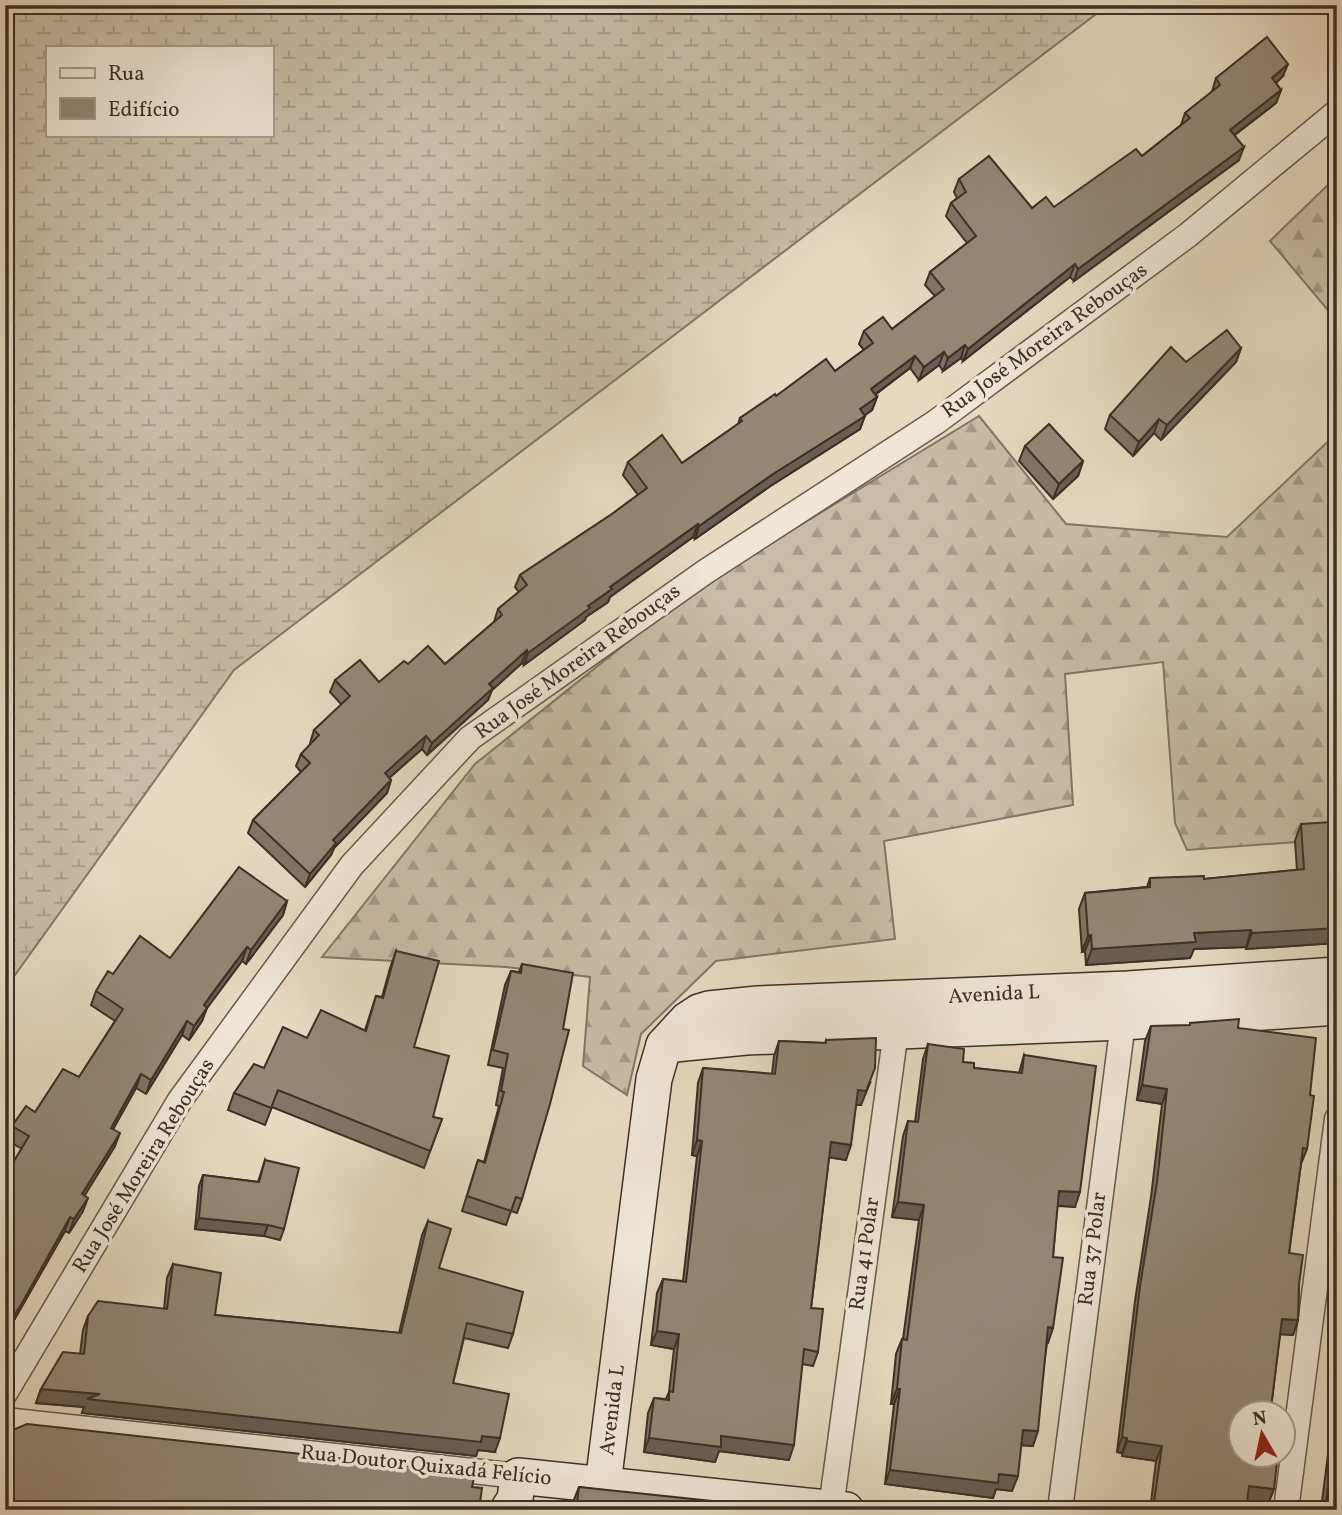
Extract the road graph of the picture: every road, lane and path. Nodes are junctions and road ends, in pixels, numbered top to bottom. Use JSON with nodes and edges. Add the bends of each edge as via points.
{"nodes":[{"id":1,"x":1337,"y":112,"type":"edge"},
{"id":2,"x":1337,"y":975,"type":"edge"},
{"id":3,"x":1126,"y":1006,"type":"junction"},
{"id":4,"x":1337,"y":1007,"type":"edge"},
{"id":5,"x":898,"y":1016,"type":"junction"},
{"id":6,"x":1337,"y":1119,"type":"edge"},
{"id":7,"x":5,"y":1393,"type":"edge"},
{"id":8,"x":5,"y":1420,"type":"edge"},
{"id":9,"x":603,"y":1484,"type":"junction"},
{"id":10,"x":515,"y":1499,"type":"edge"},
{"id":11,"x":839,"y":1509,"type":"edge"},
{"id":12,"x":1060,"y":1510,"type":"edge"},
{"id":13,"x":1286,"y":1510,"type":"edge"}],
"edges":[{"from":1,"to":7,"type":"street","name":"Rua José Moreira Rebouças","via":[[1188,235],[936,422],[705,572],[470,738],[352,865],[180,1100]]},
{"from":2,"to":3,"type":"street","name":"Avenida L"},
{"from":3,"to":4,"type":"street","name":"Avenida L"},
{"from":3,"to":5,"type":"street","name":"Avenida L"},
{"from":3,"to":12,"type":"street","name":"Rua 37 Polar"},
{"from":5,"to":9,"type":"street","name":"Avenida L","via":[[664,1045],[654,1079]]},
{"from":5,"to":11,"type":"street","name":"Rua 41 Polar"},
{"from":6,"to":13,"type":"street"},
{"from":8,"to":10,"type":"street","name":"Rua Doutor Quixadá Felício"},
{"from":9,"to":10,"type":"street","name":"Rua Doutor Quixadá Felício"},
{"from":9,"to":11,"type":"street","name":"Rua Doutor Quixadá Felício"}]}
